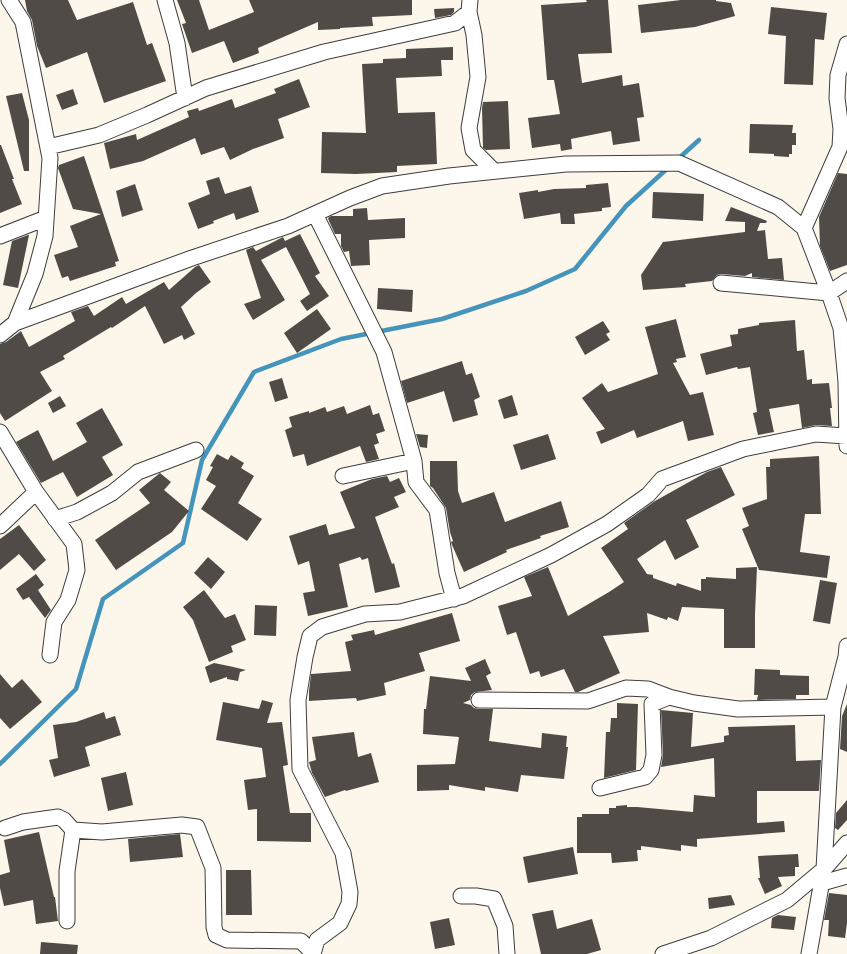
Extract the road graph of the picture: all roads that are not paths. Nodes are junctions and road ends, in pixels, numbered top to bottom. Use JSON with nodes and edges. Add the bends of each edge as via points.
{"nodes":[{"id":1,"x":9,"y":0,"type":"edge"},
{"id":2,"x":165,"y":0,"type":"edge"},
{"id":3,"x":470,"y":6,"type":"edge"},
{"id":4,"x":847,"y":44,"type":"edge"},
{"id":5,"x":185,"y":98,"type":"junction"},
{"id":6,"x":48,"y":147,"type":"junction"},
{"id":7,"x":494,"y":171,"type":"junction"},
{"id":8,"x":315,"y":214,"type":"junction"},
{"id":9,"x":46,"y":218,"type":"junction"},
{"id":10,"x":804,"y":228,"type":"junction"},
{"id":11,"x":0,"y":236,"type":"edge"},
{"id":12,"x":847,"y":281,"type":"edge"},
{"id":13,"x":721,"y":282,"type":"dead end"},
{"id":14,"x":829,"y":293,"type":"junction"},
{"id":15,"x":15,"y":323,"type":"junction"},
{"id":16,"x":0,"y":335,"type":"edge"},
{"id":17,"x":0,"y":432,"type":"edge"},
{"id":18,"x":846,"y":441,"type":"edge"},
{"id":19,"x":196,"y":450,"type":"dead end"},
{"id":20,"x":414,"y":461,"type":"junction"},
{"id":21,"x":343,"y":476,"type":"dead end"},
{"id":22,"x":36,"y":492,"type":"junction"},
{"id":23,"x":55,"y":519,"type":"junction"},
{"id":24,"x":0,"y":526,"type":"edge"},
{"id":25,"x":454,"y":599,"type":"junction"},
{"id":26,"x":847,"y":646,"type":"edge"},
{"id":27,"x":50,"y":655,"type":"dead end"},
{"id":28,"x":669,"y":697,"type":"junction"},
{"id":29,"x":479,"y":700,"type":"dead end"},
{"id":30,"x":833,"y":707,"type":"junction"},
{"id":31,"x":600,"y":788,"type":"dead end"},
{"id":32,"x":5,"y":828,"type":"dead end"},
{"id":33,"x":73,"y":830,"type":"junction"},
{"id":34,"x":847,"y":842,"type":"edge"},
{"id":35,"x":823,"y":876,"type":"junction"},
{"id":36,"x":847,"y":876,"type":"edge"},
{"id":37,"x":461,"y":896,"type":"dead end"},
{"id":38,"x":67,"y":921,"type":"dead end"},
{"id":39,"x":313,"y":953,"type":"edge"},
{"id":40,"x":507,"y":954,"type":"edge"},
{"id":41,"x":663,"y":954,"type":"edge"},
{"id":42,"x":808,"y":954,"type":"edge"}],
"edges":[{"from":1,"to":6,"type":"street","via":[[24,22]]},
{"from":2,"to":5,"type":"street","via":[[177,43]]},
{"from":3,"to":5,"type":"street","via":[[455,23],[324,52],[206,88]]},
{"from":3,"to":7,"type":"street","via":[[478,77],[469,128],[473,150]]},
{"from":4,"to":10,"type":"street","via":[[838,75],[837,98],[842,130],[840,147]]},
{"from":5,"to":6,"type":"street","via":[[99,135]]},
{"from":6,"to":9,"type":"street","via":[[50,158]]},
{"from":7,"to":8,"type":"street","via":[[382,186]]},
{"from":7,"to":10,"type":"street","via":[[566,164],[679,163],[778,207]]},
{"from":8,"to":15,"type":"street","via":[[288,226]]},
{"from":8,"to":20,"type":"street","via":[[384,352]]},
{"from":9,"to":11,"type":"street"},
{"from":9,"to":15,"type":"street","via":[[45,236],[35,274]]},
{"from":10,"to":14,"type":"street"},
{"from":12,"to":14,"type":"street"},
{"from":13,"to":14,"type":"street"},
{"from":14,"to":18,"type":"street","via":[[841,328],[846,382]]},
{"from":15,"to":16,"type":"street"},
{"from":17,"to":22,"type":"street"},
{"from":18,"to":25,"type":"street","via":[[816,434],[743,449],[662,479],[648,495],[607,524],[551,555]]},
{"from":19,"to":23,"type":"street","via":[[138,472],[112,493],[77,512]]},
{"from":20,"to":21,"type":"street"},
{"from":20,"to":25,"type":"street","via":[[416,482],[437,510]]},
{"from":22,"to":23,"type":"street"},
{"from":22,"to":24,"type":"street"},
{"from":23,"to":27,"type":"street","via":[[74,544],[77,570],[68,600],[54,622]]},
{"from":25,"to":39,"type":"street","via":[[400,612],[365,614],[322,627],[310,636],[298,700],[300,769],[343,853],[350,892],[350,904],[340,923],[317,940]]},
{"from":26,"to":30,"type":"street"},
{"from":28,"to":29,"type":"street","via":[[648,689],[626,688],[588,701]]},
{"from":28,"to":30,"type":"street","via":[[738,709]]},
{"from":28,"to":31,"type":"street","via":[[652,704],[654,755],[651,770],[645,777]]},
{"from":30,"to":35,"type":"street"},
{"from":32,"to":33,"type":"street","via":[[22,822],[58,818],[64,820]]},
{"from":33,"to":38,"type":"street","via":[[67,871]]},
{"from":33,"to":39,"type":"street","via":[[102,832],[182,825],[197,827],[213,868],[216,935],[227,940],[301,941]]},
{"from":34,"to":35,"type":"street"},
{"from":35,"to":36,"type":"street"},
{"from":35,"to":41,"type":"street","via":[[787,900],[711,938]]},
{"from":35,"to":42,"type":"street"},
{"from":37,"to":40,"type":"street","via":[[494,899],[505,926]]}]}
